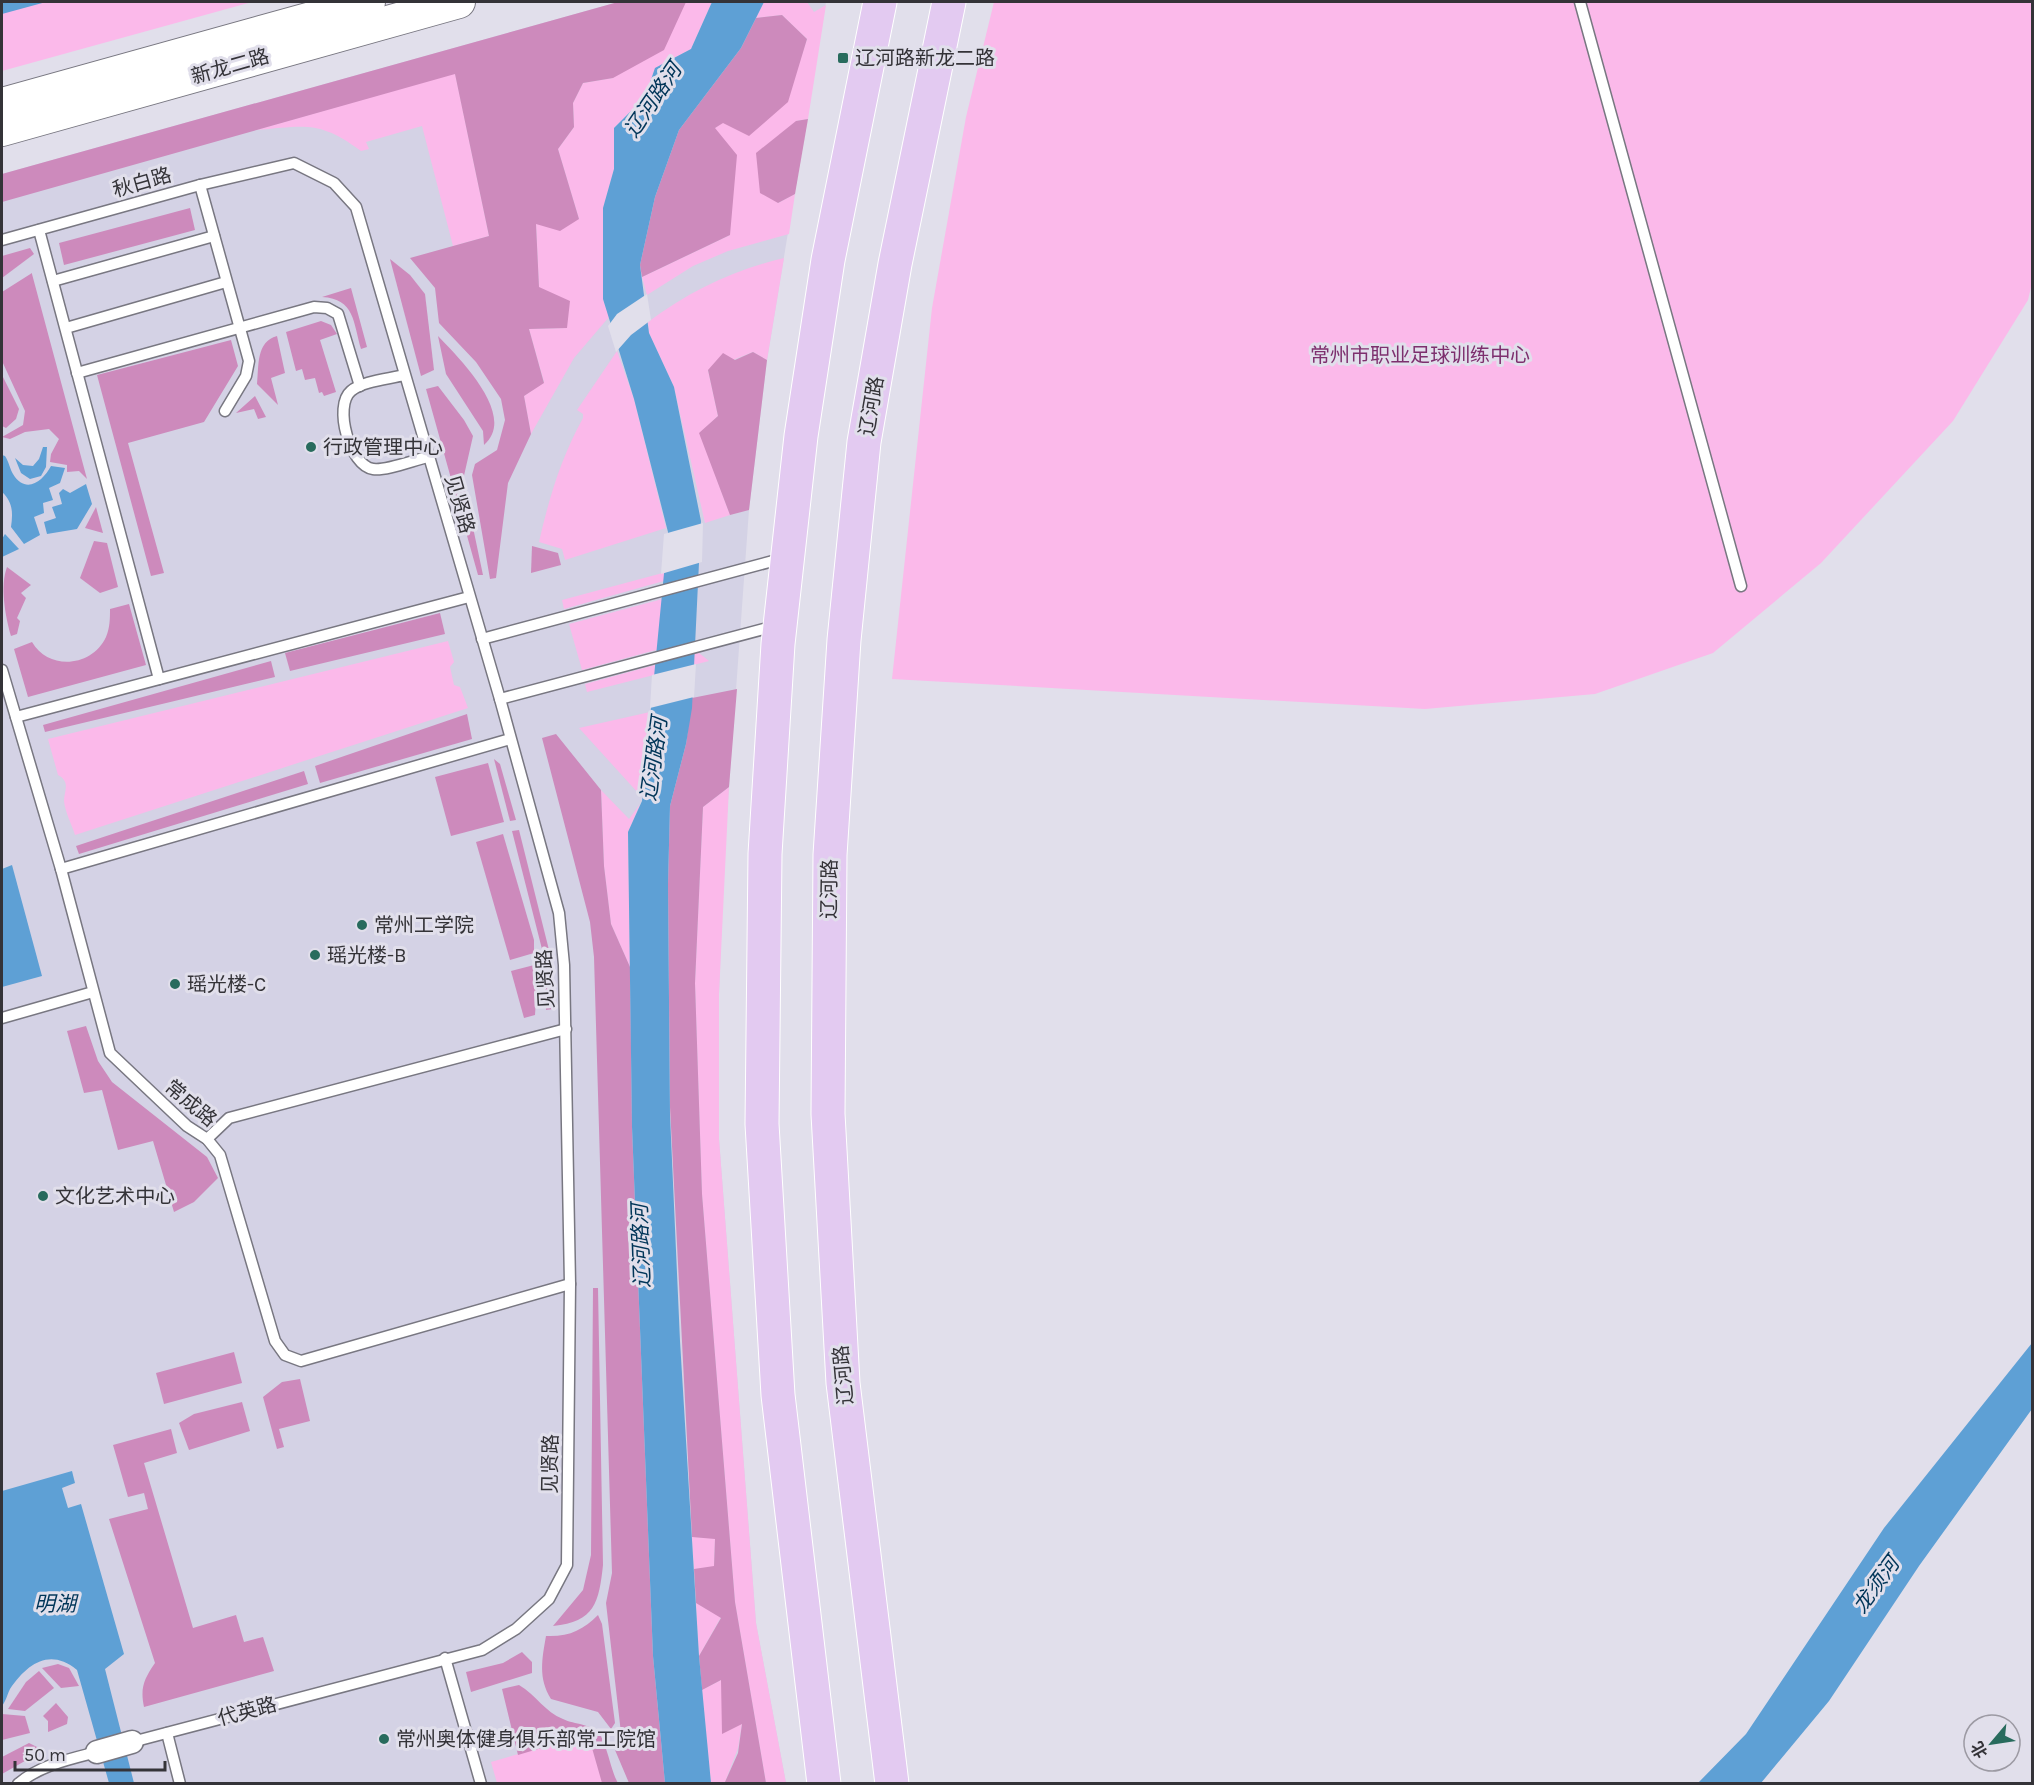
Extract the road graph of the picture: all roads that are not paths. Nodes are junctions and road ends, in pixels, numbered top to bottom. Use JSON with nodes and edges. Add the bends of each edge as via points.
{"nodes":[{"id":1,"x":369,"y":2,"type":"edge"},
{"id":2,"x":459,"y":2,"type":"edge"},
{"id":3,"x":880,"y":2,"type":"edge"},
{"id":4,"x":949,"y":2,"type":"edge"},
{"id":5,"x":1580,"y":2,"type":"edge"},
{"id":6,"x":420,"y":5,"type":"edge"},
{"id":7,"x":2,"y":104,"type":"edge"},
{"id":8,"x":2,"y":130,"type":"edge"},
{"id":9,"x":294,"y":163,"type":"joint"},
{"id":10,"x":200,"y":185,"type":"junction"},
{"id":11,"x":39,"y":230,"type":"junction"},
{"id":12,"x":214,"y":236,"type":"junction"},
{"id":13,"x":2,"y":240,"type":"edge"},
{"id":14,"x":53,"y":281,"type":"junction"},
{"id":15,"x":226,"y":282,"type":"junction"},
{"id":16,"x":66,"y":328,"type":"junction"},
{"id":17,"x":240,"y":328,"type":"junction"},
{"id":18,"x":77,"y":373,"type":"junction"},
{"id":19,"x":404,"y":375,"type":"junction"},
{"id":20,"x":360,"y":387,"type":"junction"},
{"id":21,"x":225,"y":411,"type":"dead end"},
{"id":22,"x":428,"y":457,"type":"junction"},
{"id":23,"x":787,"y":557,"type":"junction"},
{"id":24,"x":1741,"y":586,"type":"dead end"},
{"id":25,"x":469,"y":597,"type":"junction"},
{"id":26,"x":780,"y":624,"type":"junction"},
{"id":27,"x":482,"y":639,"type":"junction"},
{"id":28,"x":2,"y":670,"type":"edge"},
{"id":29,"x":159,"y":679,"type":"junction"},
{"id":30,"x":500,"y":699,"type":"junction"},
{"id":31,"x":16,"y":717,"type":"junction"},
{"id":32,"x":510,"y":739,"type":"junction"},
{"id":33,"x":61,"y":869,"type":"junction"},
{"id":34,"x":93,"y":992,"type":"junction"},
{"id":35,"x":2,"y":1018,"type":"edge"},
{"id":36,"x":566,"y":1029,"type":"junction"},
{"id":37,"x":207,"y":1138,"type":"junction"},
{"id":38,"x":570,"y":1284,"type":"junction"},
{"id":39,"x":446,"y":1658,"type":"junction"},
{"id":40,"x":166,"y":1733,"type":"junction"},
{"id":41,"x":132,"y":1742,"type":"joint"},
{"id":42,"x":97,"y":1752,"type":"joint"},
{"id":43,"x":18,"y":1784,"type":"edge"},
{"id":44,"x":180,"y":1784,"type":"edge"},
{"id":45,"x":481,"y":1784,"type":"edge"},
{"id":46,"x":824,"y":1784,"type":"edge"},
{"id":47,"x":892,"y":1784,"type":"edge"}],
"edges":[{"from":1,"to":7,"type":"street","name":"新龙二路"},
{"from":2,"to":6,"type":"street","name":"新龙二路"},
{"from":3,"to":23,"type":"main road","via":[[828,260]]},
{"from":4,"to":47,"type":"main road","name":"辽河路","via":[[895,264],[864,442],[844,640],[830,855],[828,1114],[843,1383]]},
{"from":5,"to":24,"type":"lane"},
{"from":6,"to":8,"type":"street","name":"新龙二路"},
{"from":9,"to":10,"type":"lane","name":"秋白路"},
{"from":9,"to":19,"type":"lane","name":"见贤路","via":[[334,183],[356,207]]},
{"from":10,"to":11,"type":"lane","name":"秋白路"},
{"from":10,"to":12,"type":"lane"},
{"from":11,"to":13,"type":"lane","name":"秋白路"},
{"from":11,"to":14,"type":"lane"},
{"from":12,"to":14,"type":"lane"},
{"from":12,"to":15,"type":"lane"},
{"from":14,"to":16,"type":"lane"},
{"from":15,"to":16,"type":"lane"},
{"from":15,"to":17,"type":"lane"},
{"from":16,"to":18,"type":"lane"},
{"from":17,"to":18,"type":"lane"},
{"from":17,"to":20,"type":"lane","via":[[314,307],[327,308],[338,314]]},
{"from":17,"to":21,"type":"lane","via":[[249,362],[246,376]]},
{"from":18,"to":29,"type":"lane"},
{"from":19,"to":20,"type":"lane"},
{"from":19,"to":22,"type":"lane","name":"见贤路"},
{"from":20,"to":22,"type":"lane","via":[[352,389],[345,398],[342,411],[354,455],[364,466],[374,469]]},
{"from":22,"to":25,"type":"lane","name":"见贤路"},
{"from":23,"to":26,"type":"main road"},
{"from":23,"to":27,"type":"lane"},
{"from":25,"to":27,"type":"lane","name":"见贤路"},
{"from":25,"to":29,"type":"lane"},
{"from":26,"to":30,"type":"lane"},
{"from":26,"to":46,"type":"main road","via":[[765,854],[762,1124],[778,1395]]},
{"from":27,"to":30,"type":"lane","name":"见贤路"},
{"from":28,"to":31,"type":"lane","name":"常成路"},
{"from":29,"to":31,"type":"lane"},
{"from":30,"to":32,"type":"lane","name":"见贤路"},
{"from":31,"to":33,"type":"lane","name":"常成路"},
{"from":32,"to":33,"type":"lane"},
{"from":32,"to":36,"type":"lane","name":"见贤路","via":[[559,913]]},
{"from":33,"to":34,"type":"lane","name":"常成路"},
{"from":34,"to":35,"type":"lane"},
{"from":34,"to":37,"type":"lane","name":"常成路","via":[[110,1053],[187,1126]]},
{"from":36,"to":37,"type":"lane","via":[[230,1118]]},
{"from":36,"to":38,"type":"lane","name":"见贤路"},
{"from":37,"to":38,"type":"lane","name":"常成路","via":[[220,1155],[275,1341],[285,1355],[301,1361]]},
{"from":38,"to":39,"type":"lane","name":"见贤路","via":[[567,1565],[549,1599],[516,1629],[482,1650]]},
{"from":39,"to":40,"type":"lane","name":"代英路"},
{"from":39,"to":45,"type":"lane"},
{"from":40,"to":41,"type":"lane","name":"代英路"},
{"from":40,"to":44,"type":"lane"},
{"from":41,"to":42,"type":"street","name":"代英路"},
{"from":42,"to":43,"type":"lane","name":"代英路","via":[[60,1761]]}]}
